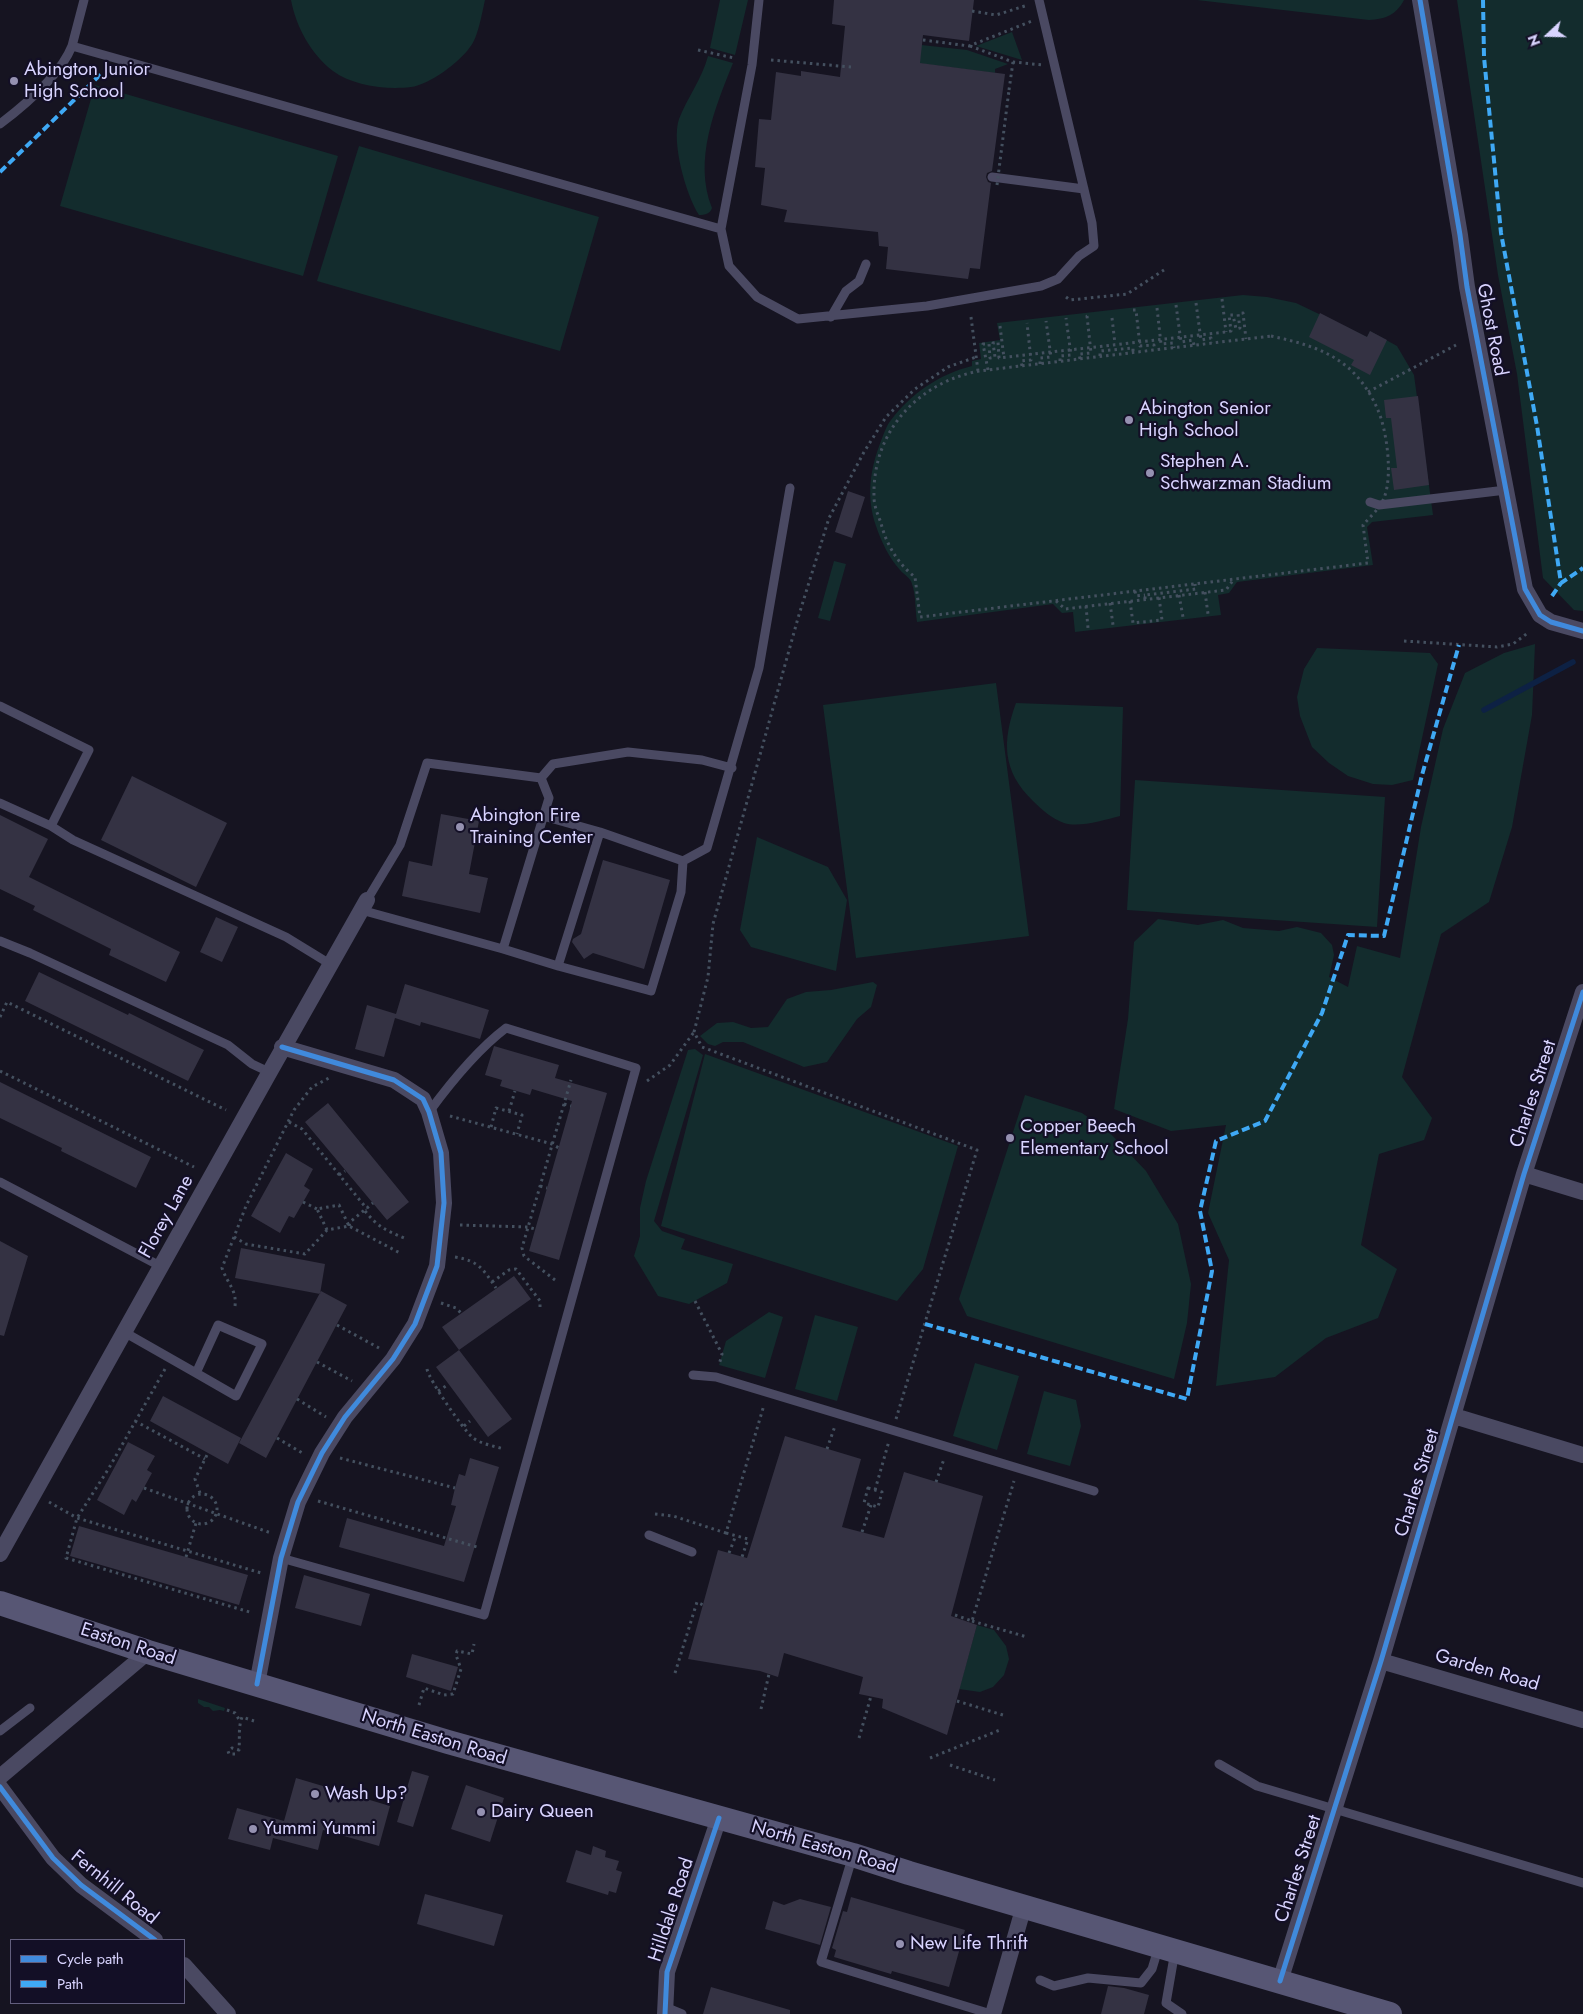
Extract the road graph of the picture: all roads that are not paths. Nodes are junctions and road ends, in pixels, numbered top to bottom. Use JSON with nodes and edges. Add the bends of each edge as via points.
{"nodes":[{"id":1,"x":84,"y":0,"type":"edge"},
{"id":2,"x":759,"y":0,"type":"edge"},
{"id":3,"x":1420,"y":0,"type":"edge"},
{"id":4,"x":1038,"y":1,"type":"edge"},
{"id":5,"x":72,"y":46,"type":"junction"},
{"id":6,"x":0,"y":124,"type":"edge"},
{"id":7,"x":992,"y":177,"type":"dead end"},
{"id":8,"x":1084,"y":189,"type":"junction"},
{"id":9,"x":721,"y":230,"type":"junction"},
{"id":10,"x":866,"y":264,"type":"dead end"},
{"id":11,"x":831,"y":317,"type":"junction"},
{"id":12,"x":790,"y":488,"type":"dead end"},
{"id":13,"x":1506,"y":490,"type":"junction"},
{"id":14,"x":1375,"y":504,"type":"road end"},
{"id":15,"x":1583,"y":631,"type":"edge"},
{"id":16,"x":0,"y":706,"type":"edge"},
{"id":17,"x":732,"y":768,"type":"junction"},
{"id":18,"x":540,"y":778,"type":"junction"},
{"id":19,"x":0,"y":803,"type":"edge"},
{"id":20,"x":543,"y":816,"type":"junction"},
{"id":21,"x":51,"y":826,"type":"junction"},
{"id":22,"x":600,"y":832,"type":"junction"},
{"id":23,"x":683,"y":861,"type":"junction"},
{"id":24,"x":364,"y":905,"type":"junction"},
{"id":25,"x":0,"y":942,"type":"edge"},
{"id":26,"x":504,"y":949,"type":"junction"},
{"id":27,"x":330,"y":964,"type":"junction"},
{"id":28,"x":558,"y":966,"type":"junction"},
{"id":29,"x":1583,"y":992,"type":"edge"},
{"id":30,"x":282,"y":1047,"type":"junction"},
{"id":31,"x":269,"y":1072,"type":"junction"},
{"id":32,"x":429,"y":1112,"type":"junction"},
{"id":33,"x":1524,"y":1174,"type":"junction"},
{"id":34,"x":0,"y":1182,"type":"edge"},
{"id":35,"x":1583,"y":1192,"type":"edge"},
{"id":36,"x":162,"y":1267,"type":"junction"},
{"id":37,"x":124,"y":1332,"type":"junction"},
{"id":38,"x":196,"y":1373,"type":"junction"},
{"id":39,"x":693,"y":1374,"type":"dead end"},
{"id":40,"x":1454,"y":1416,"type":"junction"},
{"id":41,"x":1583,"y":1455,"type":"edge"},
{"id":42,"x":1094,"y":1491,"type":"dead end"},
{"id":43,"x":649,"y":1534,"type":"dead end"},
{"id":44,"x":692,"y":1552,"type":"dead end"},
{"id":45,"x":0,"y":1554,"type":"edge"},
{"id":46,"x":281,"y":1558,"type":"junction"},
{"id":47,"x":0,"y":1603,"type":"edge"},
{"id":48,"x":148,"y":1652,"type":"junction"},
{"id":49,"x":1380,"y":1661,"type":"junction"},
{"id":50,"x":257,"y":1684,"type":"junction"},
{"id":51,"x":30,"y":1708,"type":"dead end"},
{"id":52,"x":1583,"y":1720,"type":"edge"},
{"id":53,"x":0,"y":1731,"type":"edge"},
{"id":54,"x":1219,"y":1764,"type":"dead end"},
{"id":55,"x":0,"y":1777,"type":"edge"},
{"id":56,"x":0,"y":1787,"type":"edge"},
{"id":57,"x":1334,"y":1808,"type":"junction"},
{"id":58,"x":718,"y":1818,"type":"junction"},
{"id":59,"x":853,"y":1855,"type":"junction"},
{"id":60,"x":1583,"y":1883,"type":"edge"},
{"id":61,"x":1024,"y":1906,"type":"junction"},
{"id":62,"x":154,"y":1939,"type":"edge"},
{"id":63,"x":1167,"y":1948,"type":"junction"},
{"id":64,"x":185,"y":1966,"type":"edge"},
{"id":65,"x":1040,"y":1980,"type":"dead end"},
{"id":66,"x":1280,"y":1981,"type":"junction"},
{"id":67,"x":1345,"y":2008,"type":"edge"},
{"id":68,"x":665,"y":2011,"type":"edge"},
{"id":69,"x":228,"y":2014,"type":"edge"},
{"id":70,"x":682,"y":2014,"type":"edge"},
{"id":71,"x":992,"y":2014,"type":"edge"},
{"id":72,"x":1182,"y":2014,"type":"edge"},
{"id":73,"x":1390,"y":2014,"type":"edge"}],
"edges":[{"from":1,"to":5,"type":"lane"},
{"from":2,"to":9,"type":"lane","via":[[752,65]]},
{"from":3,"to":13,"type":"street","name":"Ghost Road","via":[[1467,287]]},
{"from":4,"to":8,"type":"lane"},
{"from":5,"to":6,"type":"lane","via":[[67,59],[40,90]]},
{"from":5,"to":9,"type":"lane"},
{"from":7,"to":8,"type":"lane"},
{"from":8,"to":11,"type":"lane","via":[[1094,246],[1079,256],[1058,279],[1041,286],[927,306]]},
{"from":9,"to":11,"type":"lane","via":[[729,266],[757,297],[798,319]]},
{"from":10,"to":11,"type":"lane","via":[[859,281],[846,291]]},
{"from":12,"to":17,"type":"lane","via":[[759,668]]},
{"from":13,"to":14,"type":"lane"},
{"from":13,"to":15,"type":"street","name":"Ghost Road","via":[[1525,589],[1540,615],[1551,622]]},
{"from":16,"to":21,"type":"lane","via":[[88,750]]},
{"from":17,"to":18,"type":"lane","via":[[702,760],[628,752],[553,764]]},
{"from":17,"to":23,"type":"lane","via":[[707,848]]},
{"from":18,"to":20,"type":"lane","via":[[549,798]]},
{"from":18,"to":24,"type":"lane","via":[[427,763],[400,845]]},
{"from":19,"to":21,"type":"lane"},
{"from":20,"to":22,"type":"lane"},
{"from":20,"to":26,"type":"lane"},
{"from":21,"to":27,"type":"lane","via":[[73,840],[286,937]]},
{"from":22,"to":23,"type":"lane"},
{"from":22,"to":28,"type":"lane"},
{"from":23,"to":28,"type":"lane","via":[[681,892],[651,991]]},
{"from":24,"to":26,"type":"lane"},
{"from":24,"to":27,"type":"street","name":"Florey Lane"},
{"from":25,"to":31,"type":"lane","via":[[228,1045],[252,1064]]},
{"from":26,"to":28,"type":"lane"},
{"from":27,"to":30,"type":"street","name":"Florey Lane"},
{"from":29,"to":33,"type":"street","name":"Charles Street"},
{"from":30,"to":31,"type":"street","name":"Florey Lane"},
{"from":30,"to":32,"type":"street","via":[[394,1080],[424,1099]]},
{"from":31,"to":36,"type":"street","name":"Florey Lane"},
{"from":32,"to":46,"type":"street","via":[[441,1152],[444,1203],[434,1276],[416,1324],[393,1359],[345,1417],[322,1453],[298,1502]]},
{"from":32,"to":46,"type":"lane","via":[[492,1039],[506,1028],[636,1068],[484,1615]]},
{"from":33,"to":35,"type":"street"},
{"from":33,"to":40,"type":"street","name":"Charles Street"},
{"from":34,"to":36,"type":"lane"},
{"from":36,"to":37,"type":"street","name":"Florey Lane"},
{"from":37,"to":38,"type":"lane"},
{"from":37,"to":45,"type":"street","name":"Florey Lane"},
{"from":38,"to":38,"type":"lane","via":[[218,1325],[262,1344],[236,1396]]},
{"from":39,"to":42,"type":"lane","via":[[716,1377]]},
{"from":40,"to":41,"type":"street"},
{"from":40,"to":49,"type":"street","name":"Charles Street"},
{"from":43,"to":44,"type":"lane"},
{"from":46,"to":50,"type":"street"},
{"from":47,"to":48,"type":"main road","name":"Easton Road"},
{"from":48,"to":50,"type":"main road","name":"Easton Road"},
{"from":48,"to":55,"type":"street"},
{"from":49,"to":52,"type":"street","name":"Garden Road"},
{"from":49,"to":57,"type":"street","name":"Charles Street"},
{"from":50,"to":58,"type":"main road","name":"North Easton Road","via":[[511,1761]]},
{"from":51,"to":53,"type":"lane"},
{"from":54,"to":57,"type":"lane","via":[[1257,1786]]},
{"from":56,"to":62,"type":"street","name":"Fernhill Road","via":[[54,1858],[81,1885]]},
{"from":57,"to":60,"type":"lane"},
{"from":57,"to":66,"type":"street","name":"Charles Street"},
{"from":58,"to":59,"type":"main road","name":"North Easton Road"},
{"from":58,"to":68,"type":"street","name":"Hilldale Road","via":[[667,1972]]},
{"from":59,"to":61,"type":"main road","name":"North Easton Road"},
{"from":59,"to":71,"type":"lane","via":[[821,1962]]},
{"from":61,"to":63,"type":"main road","name":"North Easton Road"},
{"from":61,"to":71,"type":"street"},
{"from":63,"to":65,"type":"lane","via":[[1141,1983],[1088,1978],[1054,1986]]},
{"from":63,"to":66,"type":"main road","name":"North Easton Road"},
{"from":63,"to":72,"type":"lane","via":[[1166,2003]]},
{"from":64,"to":69,"type":"street"},
{"from":66,"to":67,"type":"main road","name":"North Easton Road"},
{"from":67,"to":73,"type":"main road","name":"North Easton Road"},
{"from":68,"to":70,"type":"lane"}]}
